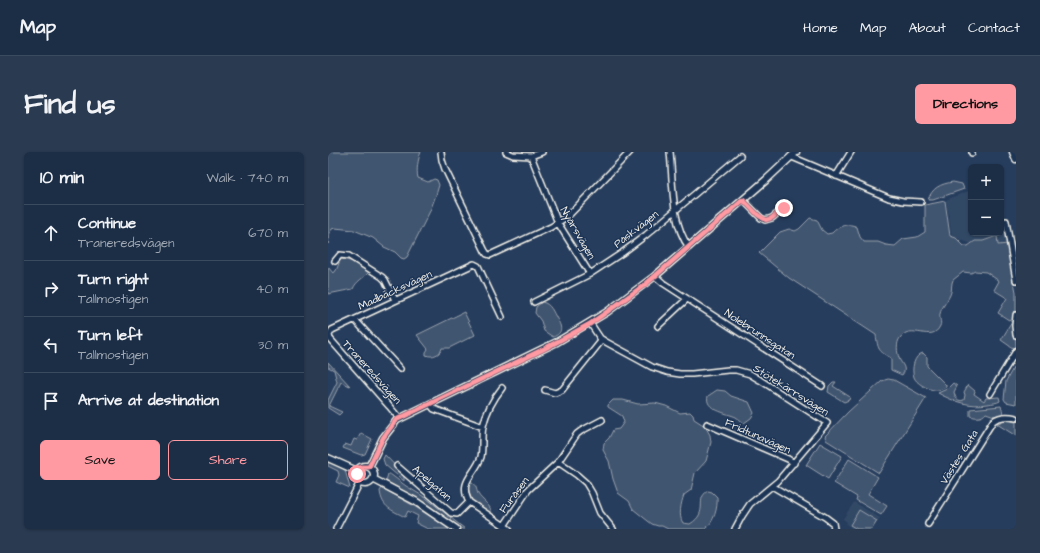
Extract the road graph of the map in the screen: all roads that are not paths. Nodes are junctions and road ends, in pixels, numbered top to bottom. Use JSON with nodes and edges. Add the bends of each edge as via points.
{"nodes":[{"id":1,"x":441,"y":152,"type":"edge"},
{"id":2,"x":506,"y":152,"type":"edge"},
{"id":3,"x":542,"y":152,"type":"edge"},
{"id":4,"x":630,"y":152,"type":"edge"},
{"id":5,"x":670,"y":152,"type":"edge"},
{"id":6,"x":851,"y":152,"type":"edge"},
{"id":7,"x":1013,"y":152,"type":"edge"},
{"id":8,"x":794,"y":154,"type":"edge"},
{"id":9,"x":531,"y":156,"type":"junction"},
{"id":10,"x":740,"y":156,"type":"dead end"},
{"id":11,"x":1016,"y":159,"type":"edge"},
{"id":12,"x":836,"y":176,"type":"junction"},
{"id":13,"x":743,"y":200,"type":"junction"},
{"id":14,"x":921,"y":202,"type":"dead end"},
{"id":15,"x":784,"y":208,"type":"dead end"},
{"id":16,"x":675,"y":210,"type":"junction"},
{"id":17,"x":1006,"y":221,"type":"dead end"},
{"id":18,"x":558,"y":223,"type":"junction"},
{"id":19,"x":689,"y":247,"type":"junction"},
{"id":20,"x":335,"y":261,"type":"dead end"},
{"id":21,"x":590,"y":274,"type":"junction"},
{"id":22,"x":655,"y":276,"type":"junction"},
{"id":23,"x":1016,"y":280,"type":"edge"},
{"id":24,"x":687,"y":298,"type":"junction"},
{"id":25,"x":395,"y":300,"type":"junction"},
{"id":26,"x":534,"y":302,"type":"dead end"},
{"id":27,"x":1016,"y":315,"type":"edge"},
{"id":28,"x":502,"y":317,"type":"dead end"},
{"id":29,"x":355,"y":320,"type":"junction"},
{"id":30,"x":590,"y":324,"type":"junction"},
{"id":31,"x":658,"y":326,"type":"dead end"},
{"id":32,"x":1016,"y":335,"type":"edge"},
{"id":33,"x":330,"y":339,"type":"joint"},
{"id":34,"x":602,"y":340,"type":"junction"},
{"id":35,"x":1016,"y":351,"type":"edge"},
{"id":36,"x":400,"y":369,"type":"dead end"},
{"id":37,"x":822,"y":386,"type":"dead end"},
{"id":38,"x":502,"y":388,"type":"dead end"},
{"id":39,"x":545,"y":390,"type":"dead end"},
{"id":40,"x":990,"y":394,"type":"dead end"},
{"id":41,"x":430,"y":404,"type":"junction"},
{"id":42,"x":399,"y":418,"type":"junction"},
{"id":43,"x":1016,"y":418,"type":"edge"},
{"id":44,"x":602,"y":420,"type":"dead end"},
{"id":45,"x":707,"y":424,"type":"dead end"},
{"id":46,"x":483,"y":426,"type":"junction"},
{"id":47,"x":328,"y":458,"type":"edge"},
{"id":48,"x":558,"y":462,"type":"junction"},
{"id":49,"x":794,"y":463,"type":"junction"},
{"id":50,"x":397,"y":466,"type":"dead end"},
{"id":51,"x":369,"y":467,"type":"junction"},
{"id":52,"x":357,"y":471,"type":"junction"},
{"id":53,"x":373,"y":479,"type":"junction"},
{"id":54,"x":360,"y":482,"type":"junction"},
{"id":55,"x":772,"y":486,"type":"junction"},
{"id":56,"x":468,"y":502,"type":"junction"},
{"id":57,"x":928,"y":524,"type":"dead end"},
{"id":58,"x":504,"y":526,"type":"junction"},
{"id":59,"x":336,"y":529,"type":"edge"},
{"id":60,"x":456,"y":529,"type":"edge"},
{"id":61,"x":509,"y":529,"type":"edge"},
{"id":62,"x":613,"y":529,"type":"edge"},
{"id":63,"x":735,"y":529,"type":"edge"},
{"id":64,"x":834,"y":529,"type":"edge"}],
"edges":[{"from":1,"to":18,"type":"street","via":[[445,169],[486,254],[494,254]]},
{"from":2,"to":9,"type":"street"},
{"from":3,"to":9,"type":"street"},
{"from":4,"to":18,"type":"street"},
{"from":5,"to":16,"type":"street"},
{"from":6,"to":12,"type":"street"},
{"from":7,"to":11,"type":"street"},
{"from":8,"to":12,"type":"street"},
{"from":8,"to":13,"type":"street","name":"Traneredsvägen"},
{"from":9,"to":18,"type":"street","name":"Nyårsvägen"},
{"from":10,"to":16,"type":"street","name":"Påskvägen"},
{"from":12,"to":14,"type":"street","via":[[889,198]]},
{"from":13,"to":15,"type":"street","via":[[766,220]]},
{"from":13,"to":19,"type":"street","name":"Traneredsvägen"},
{"from":16,"to":19,"type":"street","via":[[678,227]]},
{"from":16,"to":21,"type":"street","name":"Påskvägen","via":[[646,235]]},
{"from":17,"to":23,"type":"street"},
{"from":18,"to":21,"type":"street","name":"Nyårsvägen"},
{"from":19,"to":22,"type":"street","name":"Traneredsvägen"},
{"from":20,"to":25,"type":"street","via":[[340,255],[349,256],[379,274]]},
{"from":21,"to":26,"type":"street","name":"Påskvägen"},
{"from":22,"to":24,"type":"street","name":"Nolebrunnsgatan","via":[[663,284]]},
{"from":22,"to":30,"type":"street","name":"Traneredsvägen"},
{"from":24,"to":31,"type":"street"},
{"from":24,"to":37,"type":"street","name":"Nolebrunnsgatan"},
{"from":25,"to":28,"type":"street","name":"Madbäcksvägen","via":[[475,264]]},
{"from":25,"to":29,"type":"street","name":"Madbäcksvägen"},
{"from":27,"to":32,"type":"street"},
{"from":29,"to":33,"type":"street","name":"Madbäcksvägen","via":[[332,330]]},
{"from":29,"to":36,"type":"street"},
{"from":30,"to":34,"type":"street","name":"Stötekärrsvägen"},
{"from":30,"to":41,"type":"street","name":"Traneredsvägen"},
{"from":33,"to":42,"type":"street","name":"Traneredsvägen"},
{"from":34,"to":39,"type":"street","via":[[562,390],[555,393]]},
{"from":34,"to":49,"type":"street","name":"Stötekärrsvägen","via":[[652,367],[667,372],[683,374],[736,370],[750,374],[827,423]]},
{"from":35,"to":40,"type":"street"},
{"from":38,"to":46,"type":"street","name":"Apelgatan"},
{"from":41,"to":42,"type":"street","name":"Traneredsvägen"},
{"from":41,"to":46,"type":"street","via":[[432,408]]},
{"from":42,"to":51,"type":"street","name":"Traneredsvägen","via":[[383,438]]},
{"from":43,"to":57,"type":"street","name":"Västes Gata","via":[[1004,417],[993,422]]},
{"from":44,"to":48,"type":"street","name":"Furåsen","via":[[577,434]]},
{"from":45,"to":49,"type":"street","name":"Fridtunavägen"},
{"from":46,"to":56,"type":"street","name":"Apelgatan","via":[[480,460],[465,486]]},
{"from":47,"to":52,"type":"street"},
{"from":48,"to":58,"type":"street","name":"Furåsen","via":[[528,490]]},
{"from":48,"to":62,"type":"street","via":[[586,483],[600,513]]},
{"from":49,"to":55,"type":"street","name":"Fridtunavägen"},
{"from":50,"to":56,"type":"street","name":"Apelgatan","via":[[452,513],[457,514]]},
{"from":51,"to":52,"type":"street","via":[[364,466]]},
{"from":51,"to":53,"type":"street","via":[[373,470]]},
{"from":52,"to":54,"type":"street"},
{"from":53,"to":54,"type":"street","via":[[367,483]]},
{"from":53,"to":60,"type":"street","via":[[415,501]]},
{"from":54,"to":59,"type":"street"},
{"from":55,"to":63,"type":"street","name":"Fridtunavägen","via":[[750,504]]},
{"from":55,"to":64,"type":"street","via":[[825,517],[833,523]]},
{"from":56,"to":58,"type":"street"},
{"from":58,"to":61,"type":"street"}]}
